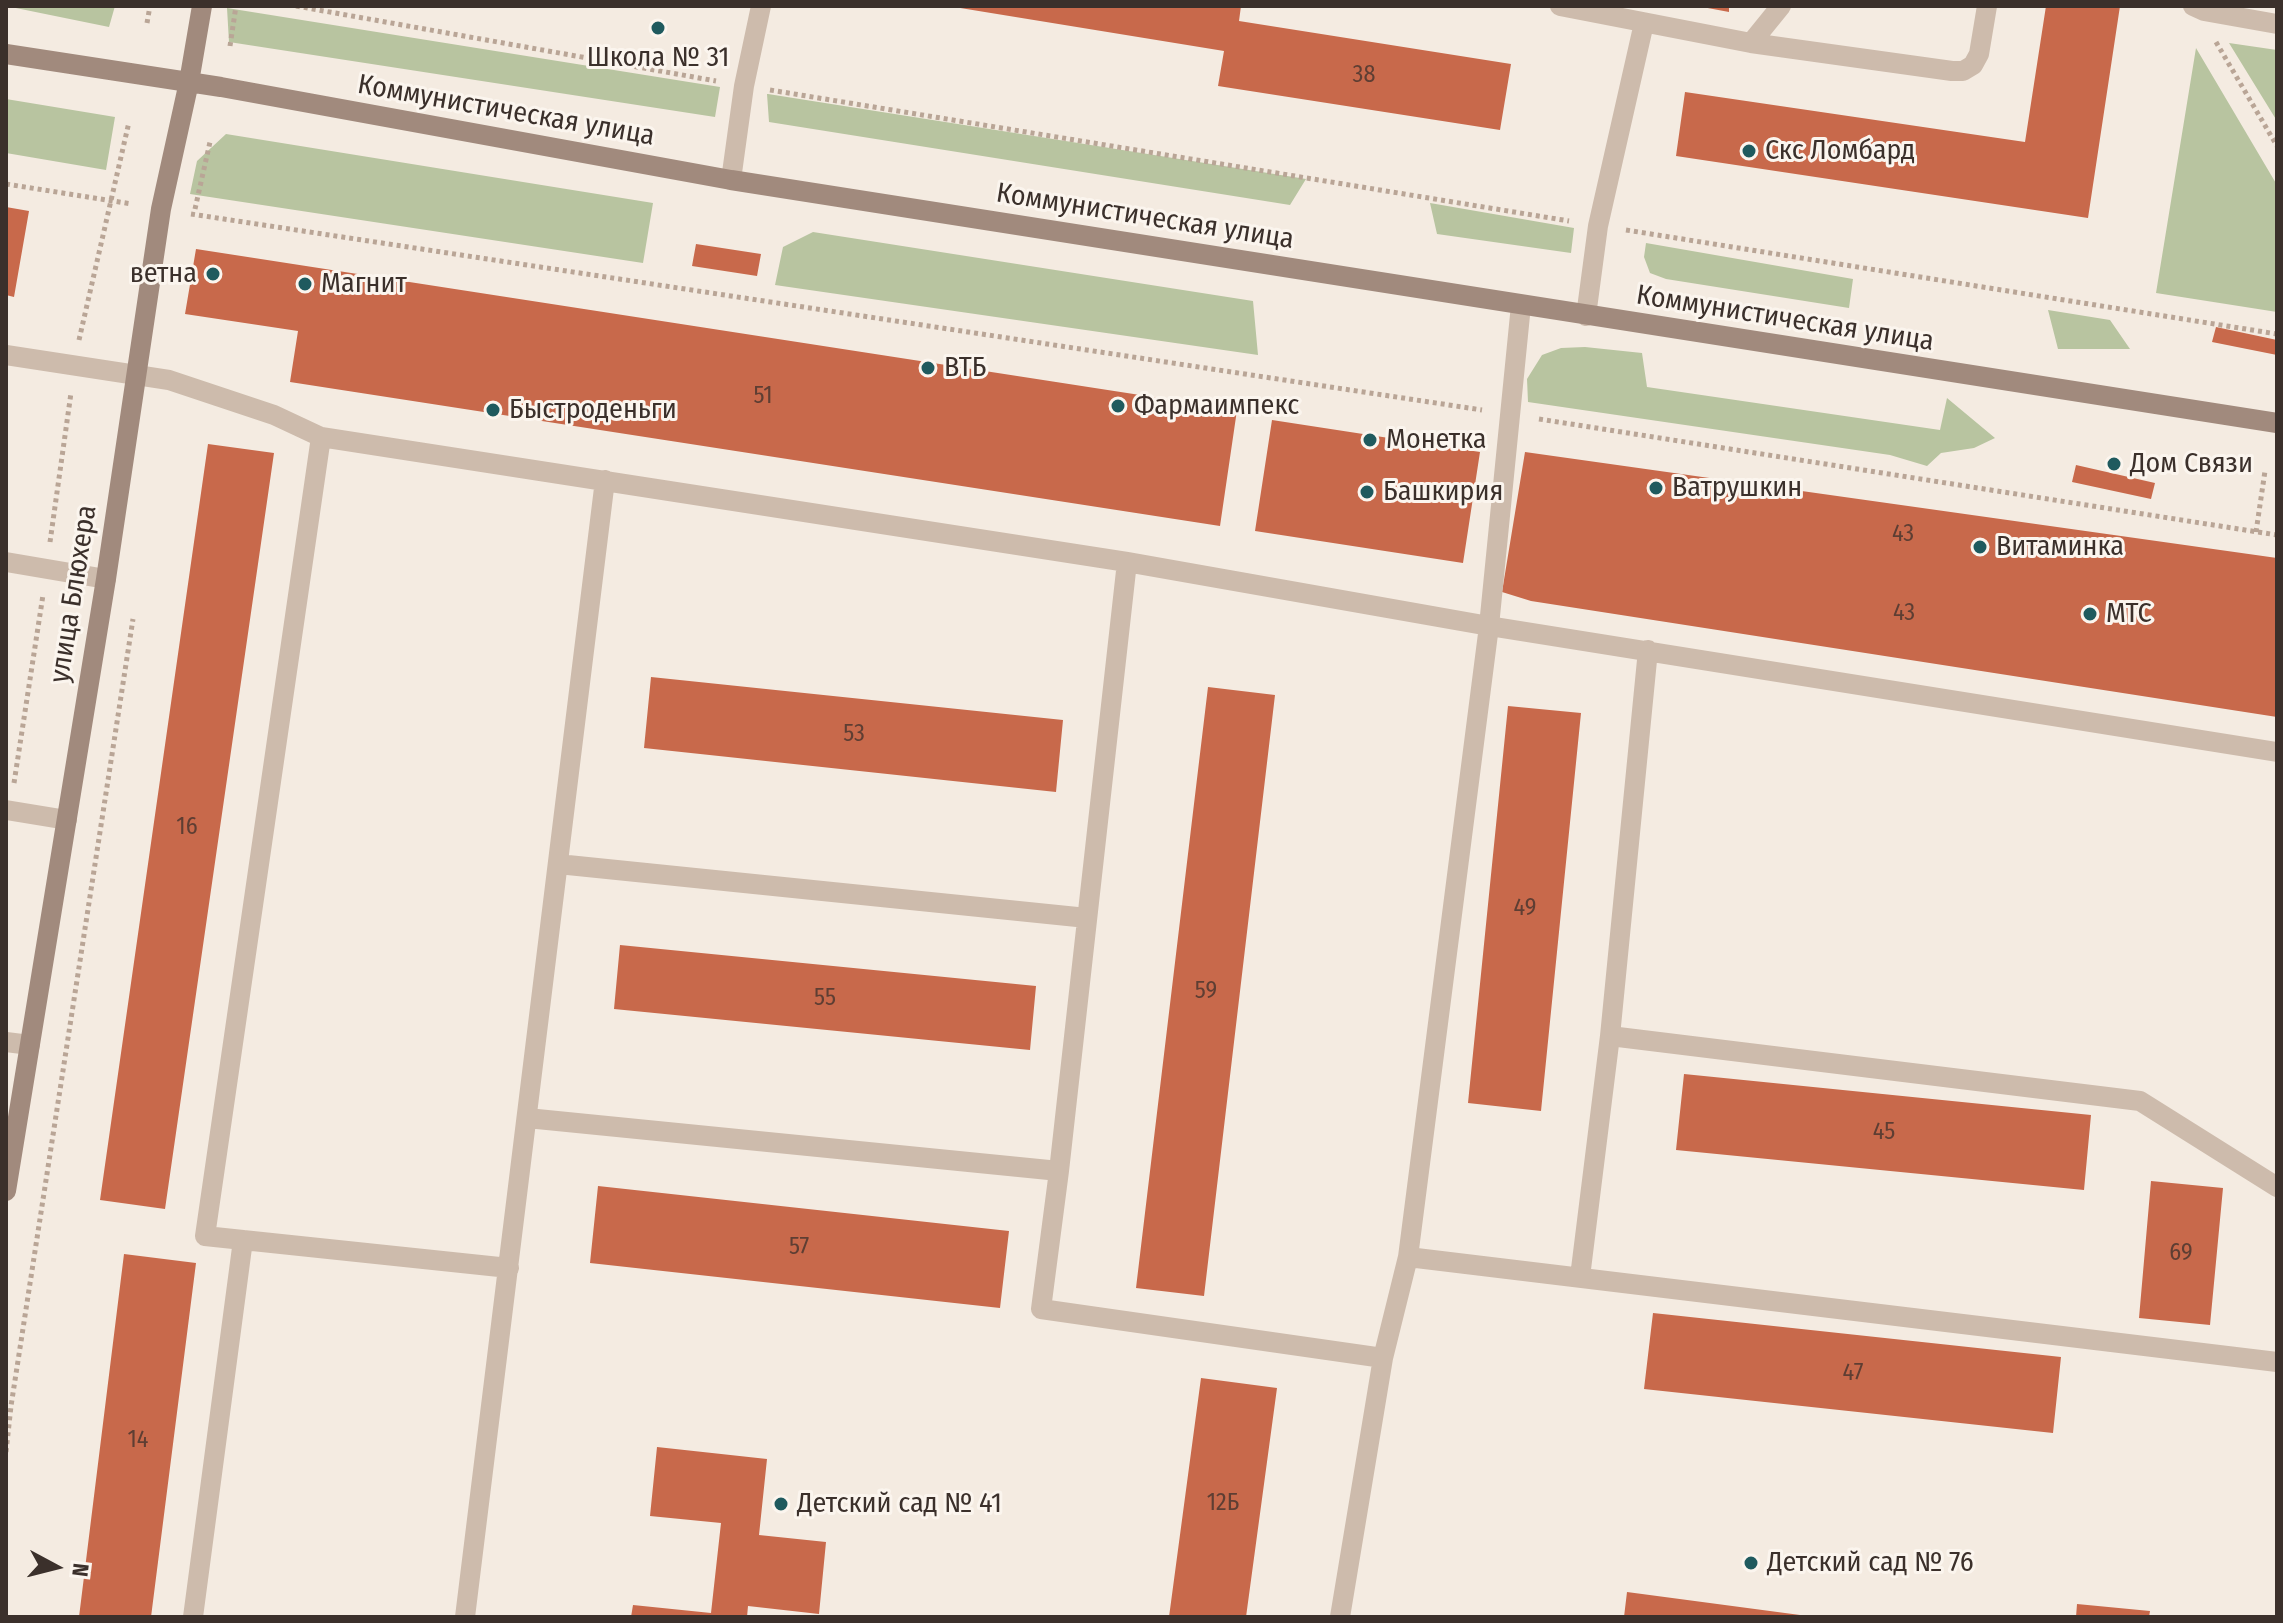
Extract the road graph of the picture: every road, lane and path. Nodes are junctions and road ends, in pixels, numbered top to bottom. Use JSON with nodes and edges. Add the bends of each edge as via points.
{"nodes":[{"id":1,"x":150,"y":6,"type":"edge"},
{"id":2,"x":202,"y":6,"type":"edge"},
{"id":3,"x":236,"y":6,"type":"edge"},
{"id":4,"x":296,"y":6,"type":"edge"},
{"id":5,"x":761,"y":6,"type":"edge"},
{"id":6,"x":1560,"y":6,"type":"edge"},
{"id":7,"x":1781,"y":6,"type":"edge"},
{"id":8,"x":1987,"y":6,"type":"edge"},
{"id":9,"x":2198,"y":8,"type":"edge"},
{"id":10,"x":147,"y":23,"type":"dead end"},
{"id":11,"x":1644,"y":23,"type":"junction"},
{"id":12,"x":2277,"y":24,"type":"edge"},
{"id":13,"x":1751,"y":43,"type":"junction"},
{"id":14,"x":230,"y":46,"type":"dead end"},
{"id":15,"x":6,"y":54,"type":"edge"},
{"id":16,"x":189,"y":82,"type":"junction"},
{"id":17,"x":744,"y":86,"type":"junction"},
{"id":18,"x":129,"y":122,"type":"dead end"},
{"id":19,"x":210,"y":142,"type":"dead end"},
{"id":20,"x":2277,"y":146,"type":"edge"},
{"id":21,"x":731,"y":180,"type":"junction"},
{"id":22,"x":6,"y":184,"type":"edge"},
{"id":23,"x":111,"y":201,"type":"junction"},
{"id":24,"x":145,"y":206,"type":"dead end"},
{"id":25,"x":178,"y":212,"type":"dead end"},
{"id":26,"x":194,"y":214,"type":"junction"},
{"id":27,"x":1598,"y":226,"type":"junction"},
{"id":28,"x":191,"y":229,"type":"dead end"},
{"id":29,"x":1521,"y":305,"type":"junction"},
{"id":30,"x":1586,"y":316,"type":"junction"},
{"id":31,"x":2277,"y":334,"type":"edge"},
{"id":32,"x":6,"y":355,"type":"edge"},
{"id":33,"x":75,"y":366,"type":"junction"},
{"id":34,"x":135,"y":375,"type":"junction"},
{"id":35,"x":1509,"y":414,"type":"junction"},
{"id":36,"x":2277,"y":423,"type":"edge"},
{"id":37,"x":321,"y":437,"type":"junction"},
{"id":38,"x":2265,"y":471,"type":"dead end"},
{"id":39,"x":605,"y":480,"type":"junction"},
{"id":40,"x":2256,"y":532,"type":"junction"},
{"id":41,"x":2277,"y":535,"type":"edge"},
{"id":42,"x":6,"y":562,"type":"edge"},
{"id":43,"x":1127,"y":562,"type":"junction"},
{"id":44,"x":46,"y":569,"type":"junction"},
{"id":45,"x":106,"y":579,"type":"junction"},
{"id":46,"x":133,"y":616,"type":"dead end"},
{"id":47,"x":1489,"y":626,"type":"junction"},
{"id":48,"x":1648,"y":650,"type":"junction"},
{"id":49,"x":2277,"y":752,"type":"edge"},
{"id":50,"x":8,"y":810,"type":"edge"},
{"id":51,"x":67,"y":820,"type":"junction"},
{"id":52,"x":558,"y":864,"type":"junction"},
{"id":53,"x":1087,"y":918,"type":"junction"},
{"id":54,"x":1610,"y":1036,"type":"junction"},
{"id":55,"x":6,"y":1042,"type":"edge"},
{"id":56,"x":30,"y":1045,"type":"junction"},
{"id":57,"x":527,"y":1118,"type":"junction"},
{"id":58,"x":1059,"y":1171,"type":"junction"},
{"id":59,"x":2277,"y":1187,"type":"edge"},
{"id":60,"x":6,"y":1191,"type":"edge"},
{"id":61,"x":243,"y":1240,"type":"junction"},
{"id":62,"x":1408,"y":1257,"type":"junction"},
{"id":63,"x":509,"y":1268,"type":"junction"},
{"id":64,"x":1580,"y":1277,"type":"junction"},
{"id":65,"x":1383,"y":1358,"type":"junction"},
{"id":66,"x":2277,"y":1362,"type":"edge"},
{"id":67,"x":6,"y":1452,"type":"edge"},
{"id":68,"x":193,"y":1617,"type":"edge"},
{"id":69,"x":465,"y":1617,"type":"edge"},
{"id":70,"x":1340,"y":1617,"type":"edge"}],
"edges":[{"from":1,"to":10,"type":"path"},
{"from":2,"to":16,"type":"main road","name":"улица Блюхера"},
{"from":3,"to":14,"type":"path"},
{"from":4,"to":17,"type":"path"},
{"from":5,"to":17,"type":"lane"},
{"from":6,"to":11,"type":"lane"},
{"from":7,"to":13,"type":"lane"},
{"from":8,"to":13,"type":"lane","via":[[1979,54],[1963,71]]},
{"from":9,"to":12,"type":"lane"},
{"from":9,"to":20,"type":"path"},
{"from":11,"to":13,"type":"lane"},
{"from":11,"to":27,"type":"lane"},
{"from":15,"to":16,"type":"main road","name":"Коммунистическая улица"},
{"from":16,"to":21,"type":"main road","name":"Коммунистическая улица"},
{"from":16,"to":34,"type":"main road","name":"улица Блюхера","via":[[161,209]]},
{"from":17,"to":21,"type":"lane"},
{"from":17,"to":27,"type":"path"},
{"from":18,"to":23,"type":"path"},
{"from":19,"to":26,"type":"path"},
{"from":21,"to":29,"type":"main road","name":"Коммунистическая улица"},
{"from":22,"to":23,"type":"path"},
{"from":23,"to":24,"type":"path"},
{"from":23,"to":33,"type":"path"},
{"from":25,"to":26,"type":"path"},
{"from":26,"to":28,"type":"path"},
{"from":26,"to":35,"type":"path"},
{"from":27,"to":30,"type":"lane"},
{"from":27,"to":31,"type":"path"},
{"from":29,"to":30,"type":"main road","name":"Коммунистическая улица"},
{"from":29,"to":35,"type":"lane"},
{"from":30,"to":36,"type":"main road","name":"Коммунистическая улица"},
{"from":32,"to":33,"type":"lane"},
{"from":33,"to":34,"type":"lane"},
{"from":33,"to":44,"type":"path"},
{"from":34,"to":37,"type":"lane","via":[[223,396]]},
{"from":34,"to":45,"type":"main road","name":"улица Блюхера"},
{"from":35,"to":40,"type":"path"},
{"from":35,"to":47,"type":"lane"},
{"from":37,"to":39,"type":"lane"},
{"from":37,"to":61,"type":"lane","via":[[205,1236]]},
{"from":38,"to":40,"type":"path"},
{"from":39,"to":43,"type":"lane"},
{"from":39,"to":52,"type":"lane"},
{"from":40,"to":41,"type":"path"},
{"from":42,"to":44,"type":"lane"},
{"from":43,"to":47,"type":"lane"},
{"from":43,"to":53,"type":"lane"},
{"from":44,"to":45,"type":"lane"},
{"from":44,"to":50,"type":"path"},
{"from":45,"to":51,"type":"main road","name":"улица Блюхера"},
{"from":46,"to":67,"type":"path"},
{"from":47,"to":48,"type":"lane"},
{"from":47,"to":62,"type":"lane"},
{"from":48,"to":49,"type":"lane"},
{"from":48,"to":54,"type":"lane"},
{"from":50,"to":51,"type":"lane"},
{"from":51,"to":56,"type":"main road","name":"улица Блюхера"},
{"from":52,"to":53,"type":"lane"},
{"from":52,"to":57,"type":"lane"},
{"from":53,"to":58,"type":"lane"},
{"from":54,"to":59,"type":"lane","via":[[2140,1101]]},
{"from":54,"to":64,"type":"lane"},
{"from":55,"to":56,"type":"lane"},
{"from":56,"to":60,"type":"main road","name":"улица Блюхера"},
{"from":57,"to":58,"type":"lane"},
{"from":57,"to":63,"type":"lane"},
{"from":58,"to":65,"type":"lane","via":[[1041,1309]]},
{"from":61,"to":63,"type":"lane"},
{"from":61,"to":68,"type":"lane"},
{"from":62,"to":64,"type":"lane"},
{"from":62,"to":65,"type":"lane"},
{"from":63,"to":69,"type":"lane"},
{"from":64,"to":66,"type":"lane"},
{"from":65,"to":70,"type":"lane"}]}
